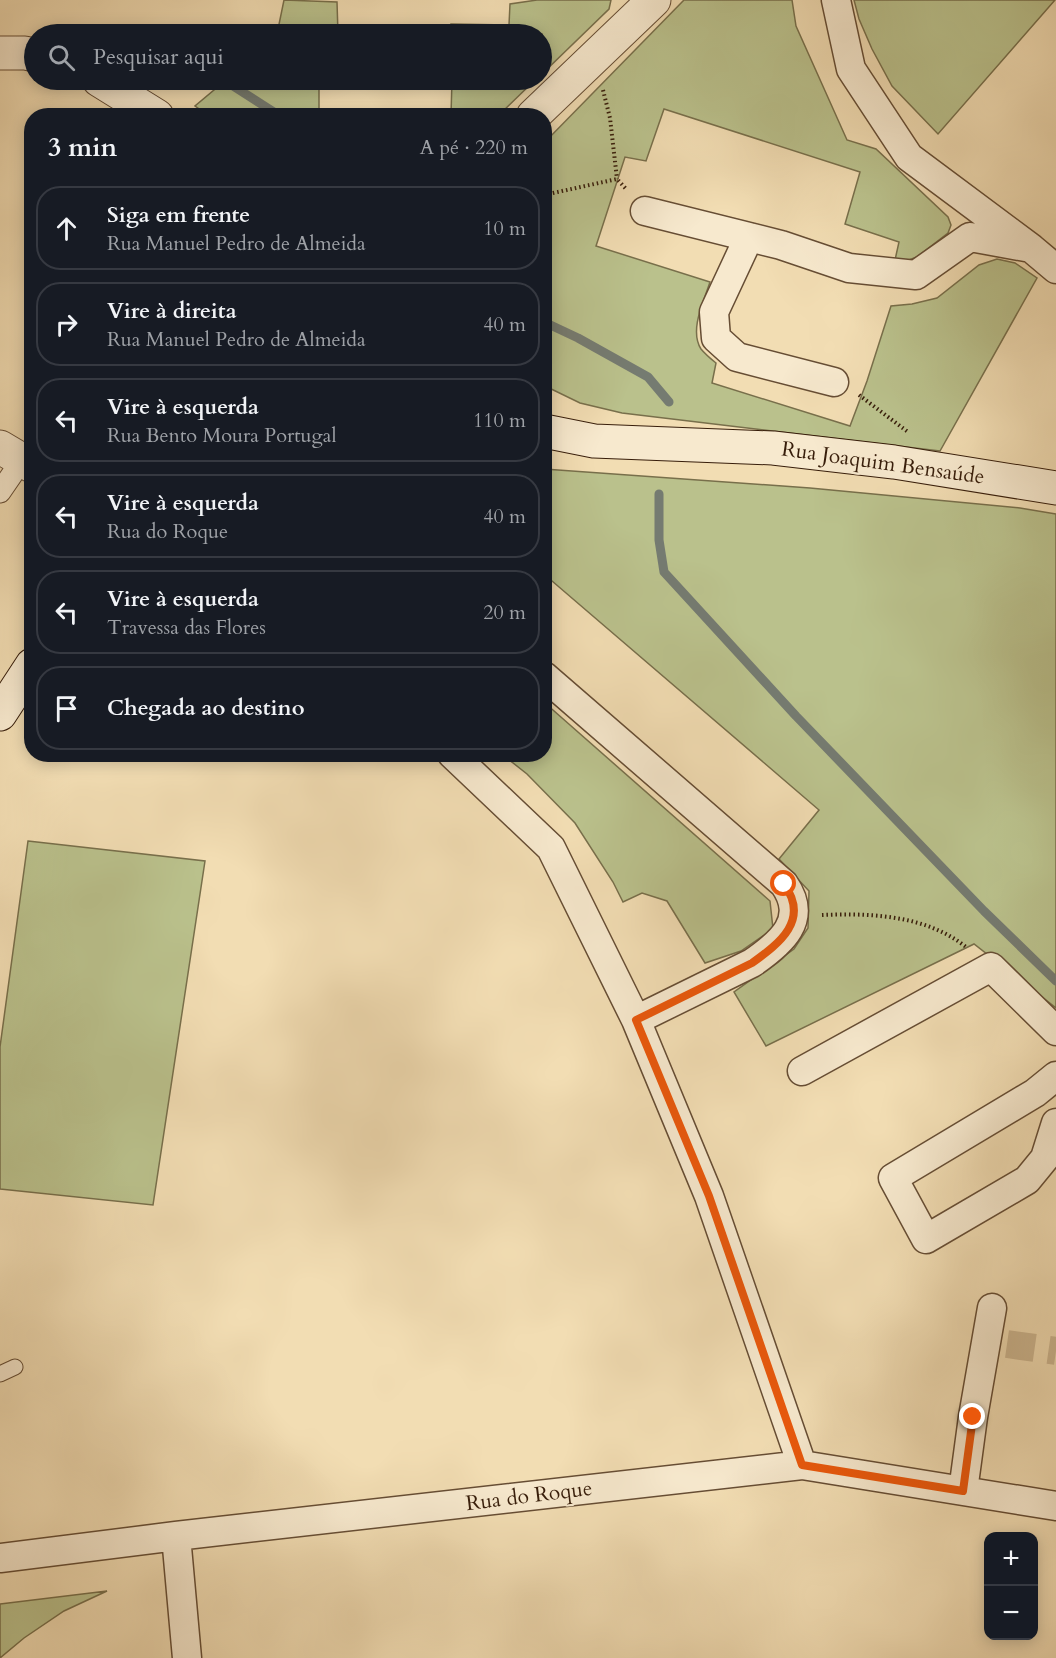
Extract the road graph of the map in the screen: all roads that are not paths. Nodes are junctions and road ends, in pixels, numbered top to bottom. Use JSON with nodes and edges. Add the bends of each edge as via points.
{"nodes":[{"id":1,"x":654,"y":0,"type":"edge"},
{"id":2,"x":836,"y":0,"type":"edge"},
{"id":3,"x":0,"y":53,"type":"edge"},
{"id":4,"x":24,"y":53,"type":"edge"},
{"id":5,"x":115,"y":90,"type":"edge"},
{"id":6,"x":144,"y":108,"type":"edge"},
{"id":7,"x":541,"y":108,"type":"edge"},
{"id":8,"x":645,"y":212,"type":"road end"},
{"id":9,"x":749,"y":237,"type":"junction"},
{"id":10,"x":1031,"y":248,"type":"junction"},
{"id":11,"x":1056,"y":269,"type":"edge"},
{"id":12,"x":834,"y":382,"type":"road end"},
{"id":13,"x":552,"y":412,"type":"edge"},
{"id":14,"x":552,"y":433,"type":"edge"},
{"id":15,"x":708,"y":445,"type":"junction"},
{"id":16,"x":18,"y":458,"type":"edge"},
{"id":17,"x":1056,"y":488,"type":"edge"},
{"id":18,"x":0,"y":492,"type":"edge"},
{"id":19,"x":24,"y":677,"type":"edge"},
{"id":20,"x":552,"y":683,"type":"edge"},
{"id":21,"x":0,"y":714,"type":"edge"},
{"id":22,"x":460,"y":762,"type":"edge"},
{"id":23,"x":636,"y":1020,"type":"junction"},
{"id":24,"x":1056,"y":1031,"type":"edge"},
{"id":25,"x":802,"y":1071,"type":"dead end"},
{"id":26,"x":1056,"y":1076,"type":"edge"},
{"id":27,"x":1056,"y":1123,"type":"edge"},
{"id":28,"x":992,"y":1308,"type":"dead end"},
{"id":29,"x":15,"y":1367,"type":"dead end"},
{"id":30,"x":0,"y":1374,"type":"edge"},
{"id":31,"x":802,"y":1465,"type":"junction"},
{"id":32,"x":963,"y":1491,"type":"junction"},
{"id":33,"x":1056,"y":1506,"type":"edge"},
{"id":34,"x":176,"y":1536,"type":"junction"},
{"id":35,"x":0,"y":1558,"type":"edge"},
{"id":36,"x":187,"y":1658,"type":"edge"}],
"edges":[{"from":1,"to":7,"type":"main road"},
{"from":2,"to":10,"type":"street","via":[[851,69],[909,157]]},
{"from":3,"to":4,"type":"main road"},
{"from":5,"to":6,"type":"main road"},
{"from":8,"to":9,"type":"street"},
{"from":9,"to":10,"type":"street","via":[[849,268],[916,275],[970,237]]},
{"from":9,"to":12,"type":"street","via":[[714,312],[716,338],[737,357]]},
{"from":10,"to":11,"type":"street"},
{"from":13,"to":15,"type":"main road","name":"Rua Joaquim Bensaúde","via":[[598,425]]},
{"from":14,"to":15,"type":"main road","name":"Rua Joaquim Bensaúde","via":[[594,441]]},
{"from":15,"to":17,"type":"main road","name":"Rua Joaquim Bensaúde","via":[[894,462]]},
{"from":16,"to":18,"type":"street"},
{"from":19,"to":21,"type":"main road"},
{"from":20,"to":23,"type":"street","via":[[792,895],[794,916],[784,936],[767,952]]},
{"from":22,"to":23,"type":"street","via":[[551,848]]},
{"from":23,"to":31,"type":"street","via":[[709,1196]]},
{"from":24,"to":25,"type":"street","via":[[991,967]]},
{"from":26,"to":27,"type":"street","via":[[1035,1093],[893,1178],[926,1239],[1027,1180],[1045,1158]]},
{"from":28,"to":32,"type":"street","via":[[997,1341],[973,1417]]},
{"from":29,"to":30,"type":"lane"},
{"from":31,"to":32,"type":"street","name":"Rua do Roque"},
{"from":31,"to":34,"type":"street","name":"Rua do Roque"},
{"from":32,"to":33,"type":"street","name":"Rua do Roque"},
{"from":34,"to":35,"type":"street","name":"Rua do Roque"},
{"from":34,"to":36,"type":"street"}]}
